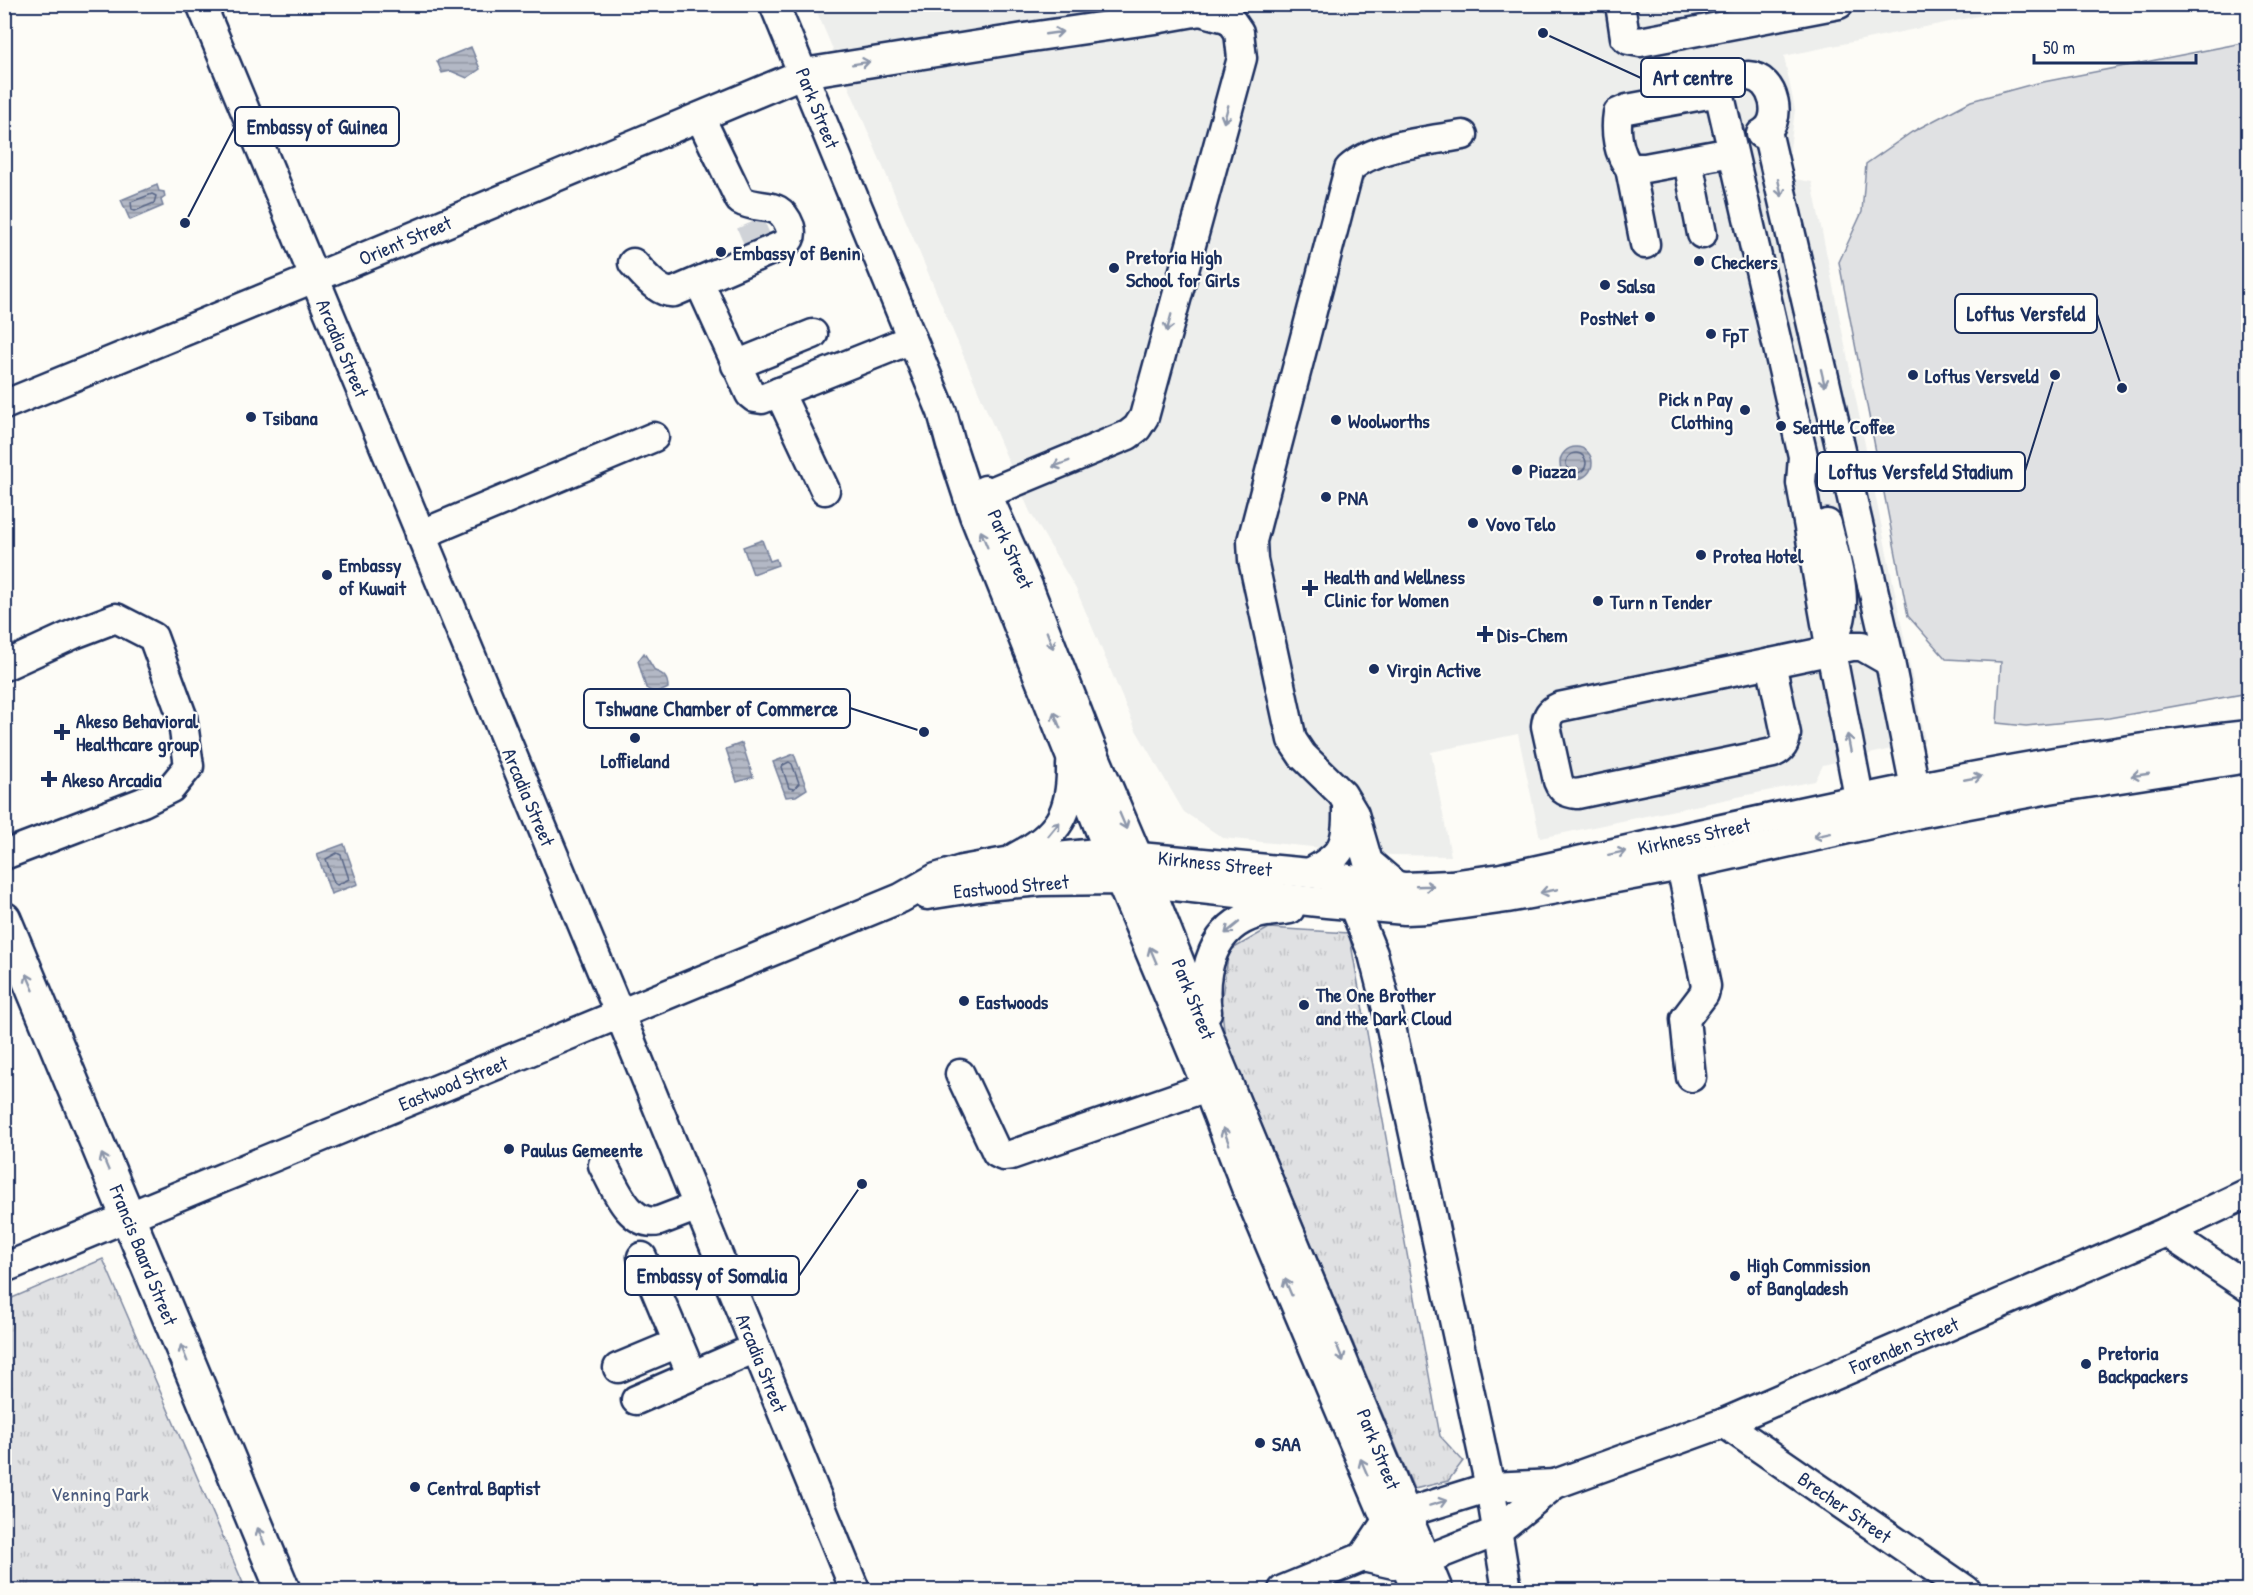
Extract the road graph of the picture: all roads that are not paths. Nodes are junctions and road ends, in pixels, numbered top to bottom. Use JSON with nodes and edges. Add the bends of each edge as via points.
{"nodes":[{"id":1,"x":201,"y":4,"type":"edge"},
{"id":2,"x":774,"y":4,"type":"edge"},
{"id":3,"x":1620,"y":4,"type":"edge"},
{"id":4,"x":1839,"y":4,"type":"edge"},
{"id":5,"x":804,"y":73,"type":"junction"},
{"id":6,"x":1748,"y":76,"type":"dead end"},
{"id":7,"x":700,"y":117,"type":"junction"},
{"id":8,"x":1463,"y":135,"type":"dead end"},
{"id":9,"x":1732,"y":152,"type":"junction"},
{"id":10,"x":1688,"y":161,"type":"junction"},
{"id":11,"x":1630,"y":168,"type":"junction"},
{"id":12,"x":1702,"y":234,"type":"dead end"},
{"id":13,"x":1645,"y":244,"type":"dead end"},
{"id":14,"x":633,"y":263,"type":"dead end"},
{"id":15,"x":314,"y":278,"type":"junction"},
{"id":16,"x":705,"y":295,"type":"dead end"},
{"id":17,"x":813,"y":334,"type":"dead end"},
{"id":18,"x":912,"y":339,"type":"junction"},
{"id":19,"x":736,"y":364,"type":"junction"},
{"id":20,"x":779,"y":392,"type":"junction"},
{"id":21,"x":4,"y":405,"type":"edge"},
{"id":22,"x":942,"y":412,"type":"junction"},
{"id":23,"x":654,"y":437,"type":"dead end"},
{"id":24,"x":1839,"y":448,"type":"junction"},
{"id":25,"x":1803,"y":456,"type":"junction"},
{"id":26,"x":825,"y":490,"type":"dead end"},
{"id":27,"x":987,"y":494,"type":"junction"},
{"id":28,"x":420,"y":535,"type":"junction"},
{"id":29,"x":1882,"y":629,"type":"junction"},
{"id":30,"x":1830,"y":646,"type":"junction"},
{"id":31,"x":1890,"y":662,"type":"junction"},
{"id":32,"x":1771,"y":663,"type":"junction"},
{"id":33,"x":4,"y":666,"type":"edge"},
{"id":34,"x":2248,"y":737,"type":"edge"},
{"id":35,"x":1071,"y":755,"type":"junction"},
{"id":36,"x":2248,"y":758,"type":"edge"},
{"id":37,"x":2198,"y":767,"type":"junction"},
{"id":38,"x":1346,"y":800,"type":"junction"},
{"id":39,"x":1918,"y":801,"type":"junction"},
{"id":40,"x":1862,"y":813,"type":"junction"},
{"id":41,"x":1109,"y":853,"type":"junction"},
{"id":42,"x":4,"y":855,"type":"edge"},
{"id":43,"x":1137,"y":855,"type":"junction"},
{"id":44,"x":1006,"y":862,"type":"junction"},
{"id":45,"x":1681,"y":866,"type":"junction"},
{"id":46,"x":1310,"y":873,"type":"junction"},
{"id":47,"x":1133,"y":881,"type":"junction"},
{"id":48,"x":1395,"y":885,"type":"junction"},
{"id":49,"x":1344,"y":896,"type":"junction"},
{"id":50,"x":902,"y":898,"type":"junction"},
{"id":51,"x":4,"y":919,"type":"edge"},
{"id":52,"x":620,"y":1015,"type":"junction"},
{"id":53,"x":960,"y":1074,"type":"dead end"},
{"id":54,"x":1214,"y":1076,"type":"junction"},
{"id":55,"x":1691,"y":1077,"type":"dead end"},
{"id":56,"x":603,"y":1165,"type":"dead end"},
{"id":57,"x":2248,"y":1193,"type":"edge"},
{"id":58,"x":698,"y":1206,"type":"junction"},
{"id":59,"x":128,"y":1216,"type":"junction"},
{"id":60,"x":2166,"y":1232,"type":"junction"},
{"id":61,"x":642,"y":1257,"type":"dead end"},
{"id":62,"x":4,"y":1268,"type":"edge"},
{"id":63,"x":2248,"y":1287,"type":"edge"},
{"id":64,"x":678,"y":1343,"type":"junction"},
{"id":65,"x":756,"y":1348,"type":"junction"},
{"id":66,"x":618,"y":1368,"type":"dead end"},
{"id":67,"x":693,"y":1376,"type":"junction"},
{"id":68,"x":636,"y":1400,"type":"dead end"},
{"id":69,"x":1724,"y":1423,"type":"junction"},
{"id":70,"x":1555,"y":1484,"type":"junction"},
{"id":71,"x":1490,"y":1487,"type":"junction"},
{"id":72,"x":1396,"y":1517,"type":"junction"},
{"id":73,"x":1496,"y":1532,"type":"junction"},
{"id":74,"x":1363,"y":1557,"type":"junction"},
{"id":75,"x":1416,"y":1572,"type":"edge"},
{"id":76,"x":283,"y":1590,"type":"edge"},
{"id":77,"x":855,"y":1590,"type":"edge"},
{"id":78,"x":1283,"y":1590,"type":"edge"},
{"id":79,"x":1438,"y":1590,"type":"edge"},
{"id":80,"x":1507,"y":1590,"type":"edge"},
{"id":81,"x":1966,"y":1590,"type":"edge"}],
"edges":[{"from":1,"to":15,"type":"street","name":"Arcadia Street"},
{"from":2,"to":5,"type":"street","name":"Park Street"},
{"from":3,"to":4,"type":"street","via":[[1625,37],[1640,42]]},
{"from":5,"to":7,"type":"street","name":"Orient Street"},
{"from":5,"to":18,"type":"street","name":"Park Street"},
{"from":5,"to":27,"type":"street","name":"Orient Street","one_way":true,"via":[[1200,11],[1230,19],[1239,32],[1242,58],[1144,417],[1128,435]]},
{"from":6,"to":24,"type":"street","one_way":true,"via":[[1764,81],[1772,96],[1774,116],[1764,133]]},
{"from":7,"to":14,"type":"street","via":[[753,230],[674,292],[666,293]]},
{"from":7,"to":15,"type":"street","name":"Orient Street"},
{"from":8,"to":38,"type":"street","via":[[1376,153],[1358,160],[1349,169],[1253,531],[1252,551],[1292,740]]},
{"from":9,"to":10,"type":"street"},
{"from":9,"to":11,"type":"street","via":[[1719,92],[1618,114],[1616,127],[1623,159]]},
{"from":9,"to":25,"type":"street"},
{"from":10,"to":11,"type":"street"},
{"from":10,"to":12,"type":"street"},
{"from":11,"to":13,"type":"street"},
{"from":15,"to":21,"type":"street","name":"Orient Street"},
{"from":15,"to":28,"type":"street","name":"Arcadia Street"},
{"from":16,"to":19,"type":"street"},
{"from":17,"to":19,"type":"street"},
{"from":18,"to":20,"type":"street"},
{"from":18,"to":22,"type":"street","name":"Park Street"},
{"from":19,"to":20,"type":"street","via":[[755,398]]},
{"from":20,"to":26,"type":"street"},
{"from":22,"to":27,"type":"street","name":"Park Street","via":[[963,441]]},
{"from":35,"to":22,"type":"street","name":"Park Street","one_way":true,"via":[[974,515]]},
{"from":23,"to":28,"type":"street"},
{"from":24,"to":25,"type":"street"},
{"from":24,"to":29,"type":"street"},
{"from":25,"to":30,"type":"street","via":[[1801,483]]},
{"from":27,"to":43,"type":"street","name":"Park Street","one_way":true},
{"from":28,"to":52,"type":"street","name":"Arcadia Street"},
{"from":29,"to":30,"type":"street","via":[[1866,615],[1857,595],[1825,480],[1842,612]]},
{"from":29,"to":31,"type":"street"},
{"from":30,"to":31,"type":"street","via":[[1862,646]]},
{"from":30,"to":32,"type":"street"},
{"from":40,"to":30,"type":"street","one_way":true},
{"from":31,"to":39,"type":"street"},
{"from":32,"to":32,"type":"street","via":[[1551,711],[1546,726],[1561,789],[1577,794],[1780,749],[1786,734]]},
{"from":33,"to":42,"type":"street","via":[[116,618],[153,637],[182,716],[189,766],[171,789]]},
{"from":34,"to":37,"type":"street","via":[[2229,753]]},
{"from":39,"to":34,"type":"street","name":"Kirkness Street","one_way":true,"via":[[2064,759]]},
{"from":35,"to":41,"type":"street","name":"Park Street"},
{"from":44,"to":35,"type":"street","one_way":true,"via":[[1030,849],[1059,823],[1072,791]]},
{"from":36,"to":37,"type":"street","name":"Kirkness Street"},
{"from":37,"to":39,"type":"street","name":"Kirkness Street","one_way":true,"via":[[2049,789]]},
{"from":38,"to":46,"type":"street","via":[[1343,845],[1334,859]]},
{"from":38,"to":48,"type":"street","via":[[1368,862]]},
{"from":39,"to":40,"type":"street","name":"Kirkness Street"},
{"from":40,"to":45,"type":"street","name":"Kirkness Street","one_way":true},
{"from":48,"to":40,"type":"street","name":"Kirkness Street","one_way":true,"via":[[1451,885],[1501,878]]},
{"from":41,"to":43,"type":"street","name":"Eastwood Street"},
{"from":41,"to":44,"type":"street","name":"Eastwood Street"},
{"from":41,"to":47,"type":"street","name":"Park Street"},
{"from":43,"to":46,"type":"street","name":"Kirkness Street"},
{"from":43,"to":47,"type":"street","name":"Park Street"},
{"from":44,"to":50,"type":"street","name":"Eastwood Street","via":[[952,872]]},
{"from":45,"to":49,"type":"street","name":"Kirkness Street","one_way":true,"via":[[1453,906],[1405,910]]},
{"from":45,"to":55,"type":"street","via":[[1706,986],[1685,1018]]},
{"from":46,"to":49,"type":"street","name":"Kirkness Street"},
{"from":47,"to":49,"type":"street","name":"Kirkness Street"},
{"from":47,"to":50,"type":"street","name":"Eastwood Street","via":[[1061,880]]},
{"from":47,"to":54,"type":"street","name":"Park Street"},
{"from":48,"to":49,"type":"street","name":"Kirkness Street"},
{"from":49,"to":54,"type":"street","one_way":true,"via":[[1257,914],[1237,923],[1222,936],[1209,958],[1204,985]]},
{"from":49,"to":71,"type":"street","via":[[1366,934],[1383,990]]},
{"from":50,"to":52,"type":"street","name":"Eastwood Street"},
{"from":59,"to":51,"type":"main road","name":"Francis Baard Street","one_way":true},
{"from":52,"to":58,"type":"street","name":"Arcadia Street"},
{"from":52,"to":59,"type":"street","name":"Eastwood Street"},
{"from":53,"to":54,"type":"street","via":[[997,1153],[1003,1156]]},
{"from":54,"to":72,"type":"street","name":"Park Street"},
{"from":56,"to":58,"type":"street","via":[[625,1205],[644,1220],[653,1223]]},
{"from":57,"to":60,"type":"street","name":"Farenden Street"},
{"from":58,"to":65,"type":"street","name":"Arcadia Street"},
{"from":59,"to":62,"type":"street","name":"Eastwood Street"},
{"from":76,"to":59,"type":"main road","name":"Francis Baard Street","one_way":true},
{"from":60,"to":63,"type":"street"},
{"from":60,"to":69,"type":"street","name":"Farenden Street"},
{"from":61,"to":64,"type":"street"},
{"from":64,"to":66,"type":"street"},
{"from":64,"to":67,"type":"street"},
{"from":65,"to":67,"type":"street"},
{"from":65,"to":77,"type":"street","name":"Arcadia Street"},
{"from":67,"to":68,"type":"street"},
{"from":69,"to":70,"type":"street","name":"Farenden Street"},
{"from":69,"to":81,"type":"street","name":"Brecher Street"},
{"from":70,"to":71,"type":"street","name":"Farenden Street"},
{"from":70,"to":73,"type":"street","name":"Farenden Street"},
{"from":72,"to":71,"type":"street","name":"Farenden Street","one_way":true},
{"from":71,"to":73,"type":"street"},
{"from":72,"to":74,"type":"street"},
{"from":72,"to":75,"type":"street","name":"Park Street"},
{"from":73,"to":75,"type":"street","name":"Farenden Street"},
{"from":73,"to":80,"type":"street"},
{"from":74,"to":75,"type":"street"},
{"from":74,"to":78,"type":"street"},
{"from":75,"to":79,"type":"street","name":"Park Street"}]}
